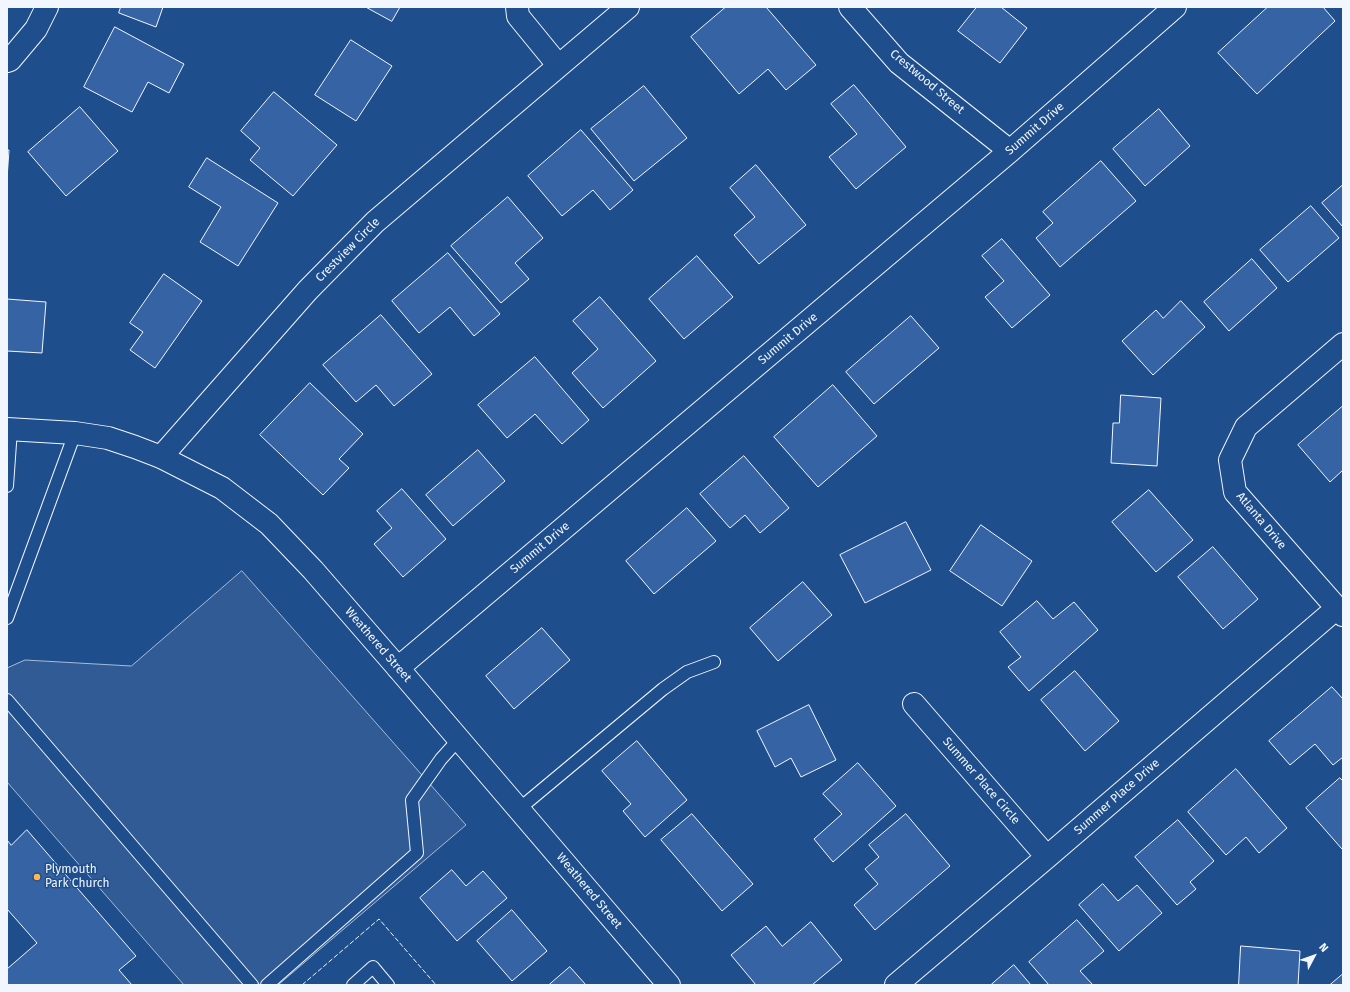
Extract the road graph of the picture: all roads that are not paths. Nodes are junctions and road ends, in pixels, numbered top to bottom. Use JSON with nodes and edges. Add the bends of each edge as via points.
{"nodes":[{"id":1,"x":47,"y":7,"type":"edge"},
{"id":2,"x":517,"y":7,"type":"edge"},
{"id":3,"x":628,"y":7,"type":"edge"},
{"id":4,"x":850,"y":7,"type":"edge"},
{"id":5,"x":1175,"y":7,"type":"edge"},
{"id":6,"x":7,"y":61,"type":"edge"},
{"id":7,"x":558,"y":65,"type":"junction"},
{"id":8,"x":1010,"y":151,"type":"junction"},
{"id":9,"x":1343,"y":344,"type":"edge"},
{"id":10,"x":9,"y":429,"type":"edge"},
{"id":11,"x":75,"y":433,"type":"junction"},
{"id":12,"x":161,"y":457,"type":"junction"},
{"id":13,"x":7,"y":486,"type":"edge"},
{"id":14,"x":1340,"y":612,"type":"edge"},
{"id":15,"x":7,"y":618,"type":"edge"},
{"id":16,"x":714,"y":662,"type":"dead end"},
{"id":17,"x":398,"y":668,"type":"junction"},
{"id":18,"x":7,"y":700,"type":"edge"},
{"id":19,"x":914,"y":704,"type":"dead end"},
{"id":20,"x":459,"y":739,"type":"junction"},
{"id":21,"x":519,"y":809,"type":"junction"},
{"id":22,"x":1048,"y":857,"type":"junction"},
{"id":23,"x":252,"y":985,"type":"edge"},
{"id":24,"x":267,"y":985,"type":"edge"},
{"id":25,"x":353,"y":985,"type":"edge"},
{"id":26,"x":388,"y":985,"type":"edge"},
{"id":27,"x":669,"y":985,"type":"edge"},
{"id":28,"x":896,"y":985,"type":"edge"}],
"edges":[{"from":1,"to":6,"type":"street","via":[[36,28]]},
{"from":2,"to":7,"type":"street","via":[[518,16]]},
{"from":3,"to":7,"type":"street","name":"Crestview Circle"},
{"from":4,"to":8,"type":"street","name":"Crestwood Street","via":[[899,63]]},
{"from":5,"to":8,"type":"street","name":"Summit Drive"},
{"from":7,"to":12,"type":"street","name":"Crestview Circle","via":[[375,222],[308,290]]},
{"from":8,"to":17,"type":"street","name":"Summit Drive"},
{"from":9,"to":14,"type":"street","name":"Atlanta Drive","via":[[1246,427],[1230,460],[1235,492]]},
{"from":10,"to":11,"type":"street","name":"Weathered Street"},
{"from":10,"to":13,"type":"lane"},
{"from":11,"to":12,"type":"street","name":"Weathered Street","via":[[108,438]]},
{"from":11,"to":15,"type":"lane"},
{"from":12,"to":17,"type":"street","name":"Weathered Street","via":[[222,488],[269,524],[313,570]]},
{"from":14,"to":22,"type":"street","name":"Summer Place Drive"},
{"from":16,"to":21,"type":"lane","via":[[686,672],[663,689]]},
{"from":17,"to":20,"type":"street","name":"Weathered Street"},
{"from":18,"to":23,"type":"lane"},
{"from":19,"to":22,"type":"street","name":"Summer Place Circle"},
{"from":20,"to":21,"type":"street","name":"Weathered Street"},
{"from":20,"to":24,"type":"lane","via":[[441,759],[412,800],[417,853]]},
{"from":21,"to":27,"type":"street","name":"Weathered Street"},
{"from":22,"to":28,"type":"street","name":"Summer Place Drive"},
{"from":25,"to":26,"type":"lane","via":[[373,967]]}]}
